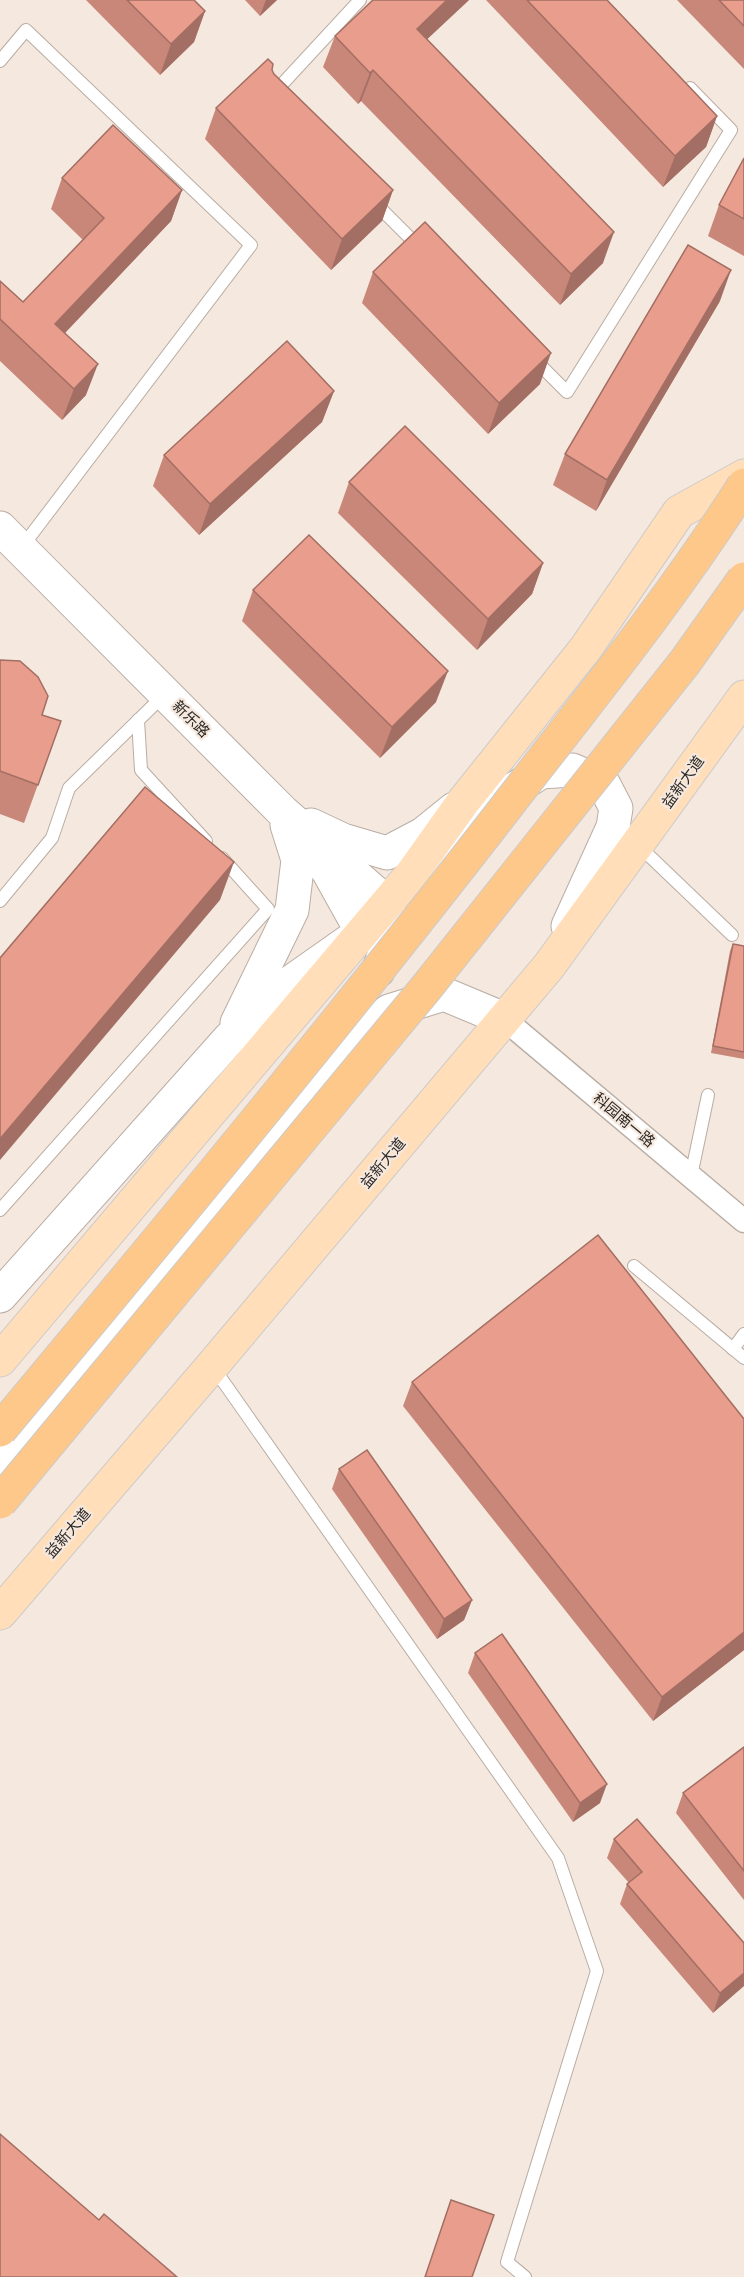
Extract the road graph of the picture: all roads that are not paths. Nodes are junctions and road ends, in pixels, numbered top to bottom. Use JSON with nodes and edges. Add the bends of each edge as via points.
{"nodes":[{"id":1,"x":360,"y":0,"type":"edge"},
{"id":2,"x":0,"y":61,"type":"edge"},
{"id":3,"x":683,"y":81,"type":"edge"},
{"id":4,"x":277,"y":108,"type":"edge"},
{"id":5,"x":363,"y":191,"type":"edge"},
{"id":6,"x":431,"y":258,"type":"edge"},
{"id":7,"x":525,"y":350,"type":"edge"},
{"id":8,"x":744,"y":476,"type":"edge"},
{"id":9,"x":744,"y":485,"type":"edge"},
{"id":10,"x":10,"y":538,"type":"edge"},
{"id":11,"x":744,"y":579,"type":"edge"},
{"id":12,"x":165,"y":693,"type":"junction"},
{"id":13,"x":744,"y":697,"type":"edge"},
{"id":14,"x":138,"y":720,"type":"junction"},
{"id":15,"x":463,"y":802,"type":"junction"},
{"id":16,"x":284,"y":812,"type":"junction"},
{"id":17,"x":638,"y":845,"type":"junction"},
{"id":18,"x":411,"y":875,"type":"junction"},
{"id":19,"x":0,"y":901,"type":"edge"},
{"id":20,"x":388,"y":904,"type":"junction"},
{"id":21,"x":362,"y":932,"type":"junction"},
{"id":22,"x":732,"y":935,"type":"dead end"},
{"id":23,"x":549,"y":966,"type":"junction"},
{"id":24,"x":504,"y":1019,"type":"junction"},
{"id":25,"x":229,"y":1039,"type":"junction"},
{"id":26,"x":328,"y":1065,"type":"junction"},
{"id":27,"x":708,"y":1095,"type":"dead end"},
{"id":28,"x":691,"y":1176,"type":"junction"},
{"id":29,"x":0,"y":1210,"type":"edge"},
{"id":30,"x":744,"y":1221,"type":"edge"},
{"id":31,"x":634,"y":1266,"type":"dead end"},
{"id":32,"x":0,"y":1296,"type":"edge"},
{"id":33,"x":744,"y":1334,"type":"edge"},
{"id":34,"x":733,"y":1349,"type":"junction"},
{"id":35,"x":744,"y":1358,"type":"edge"},
{"id":36,"x":0,"y":1360,"type":"edge"},
{"id":37,"x":212,"y":1366,"type":"junction"},
{"id":38,"x":0,"y":1430,"type":"edge"},
{"id":39,"x":0,"y":1462,"type":"edge"},
{"id":40,"x":0,"y":1502,"type":"edge"},
{"id":41,"x":0,"y":1612,"type":"edge"},
{"id":42,"x":525,"y":2277,"type":"edge"}],
"edges":[{"from":1,"to":4,"type":"lane","via":[[269,99]]},
{"from":2,"to":10,"type":"lane","via":[[26,30],[251,245]]},
{"from":3,"to":7,"type":"lane","via":[[731,130],[567,392]]},
{"from":5,"to":6,"type":"lane"},
{"from":8,"to":15,"type":"main road","via":[[679,512],[586,648]]},
{"from":9,"to":38,"type":"highway","bridge":true,"via":[[650,620],[406,936]]},
{"from":10,"to":12,"type":"street","name":"新乐路"},
{"from":11,"to":40,"type":"highway","bridge":true,"via":[[685,662],[426,988]]},
{"from":12,"to":14,"type":"lane"},
{"from":12,"to":16,"type":"street","name":"新乐路"},
{"from":13,"to":17,"type":"main road","name":"益新大道"},
{"from":14,"to":19,"type":"lane","via":[[69,788],[52,838]]},
{"from":14,"to":29,"type":"lane","via":[[141,770],[268,909]]},
{"from":15,"to":16,"type":"street","via":[[423,834],[387,853],[343,840]]},
{"from":15,"to":18,"type":"main road"},
{"from":16,"to":20,"type":"street","name":"新乐路"},
{"from":16,"to":21,"type":"street","via":[[328,871]]},
{"from":16,"to":25,"type":"street","via":[[298,860],[292,910]]},
{"from":17,"to":22,"type":"lane"},
{"from":17,"to":23,"type":"main road","name":"益新大道"},
{"from":18,"to":20,"type":"main road"},
{"from":18,"to":23,"type":"street","via":[[486,809],[541,772],[572,770],[603,783],[616,808],[613,827]]},
{"from":20,"to":21,"type":"main road"},
{"from":20,"to":26,"type":"street","via":[[390,941],[368,997]]},
{"from":21,"to":25,"type":"street","via":[[291,982]]},
{"from":21,"to":36,"type":"main road"},
{"from":23,"to":24,"type":"main road","name":"益新大道"},
{"from":24,"to":26,"type":"street","via":[[444,994],[389,1011]]},
{"from":24,"to":28,"type":"street","name":"科园南一路"},
{"from":24,"to":37,"type":"main road","name":"益新大道"},
{"from":25,"to":32,"type":"street"},
{"from":26,"to":39,"type":"street"},
{"from":27,"to":28,"type":"lane"},
{"from":28,"to":30,"type":"street","name":"科园南一路"},
{"from":31,"to":34,"type":"lane"},
{"from":33,"to":34,"type":"lane"},
{"from":34,"to":35,"type":"lane"},
{"from":37,"to":41,"type":"main road","name":"益新大道"},
{"from":37,"to":42,"type":"lane","via":[[558,1858],[597,1971],[507,2262]]}]}
